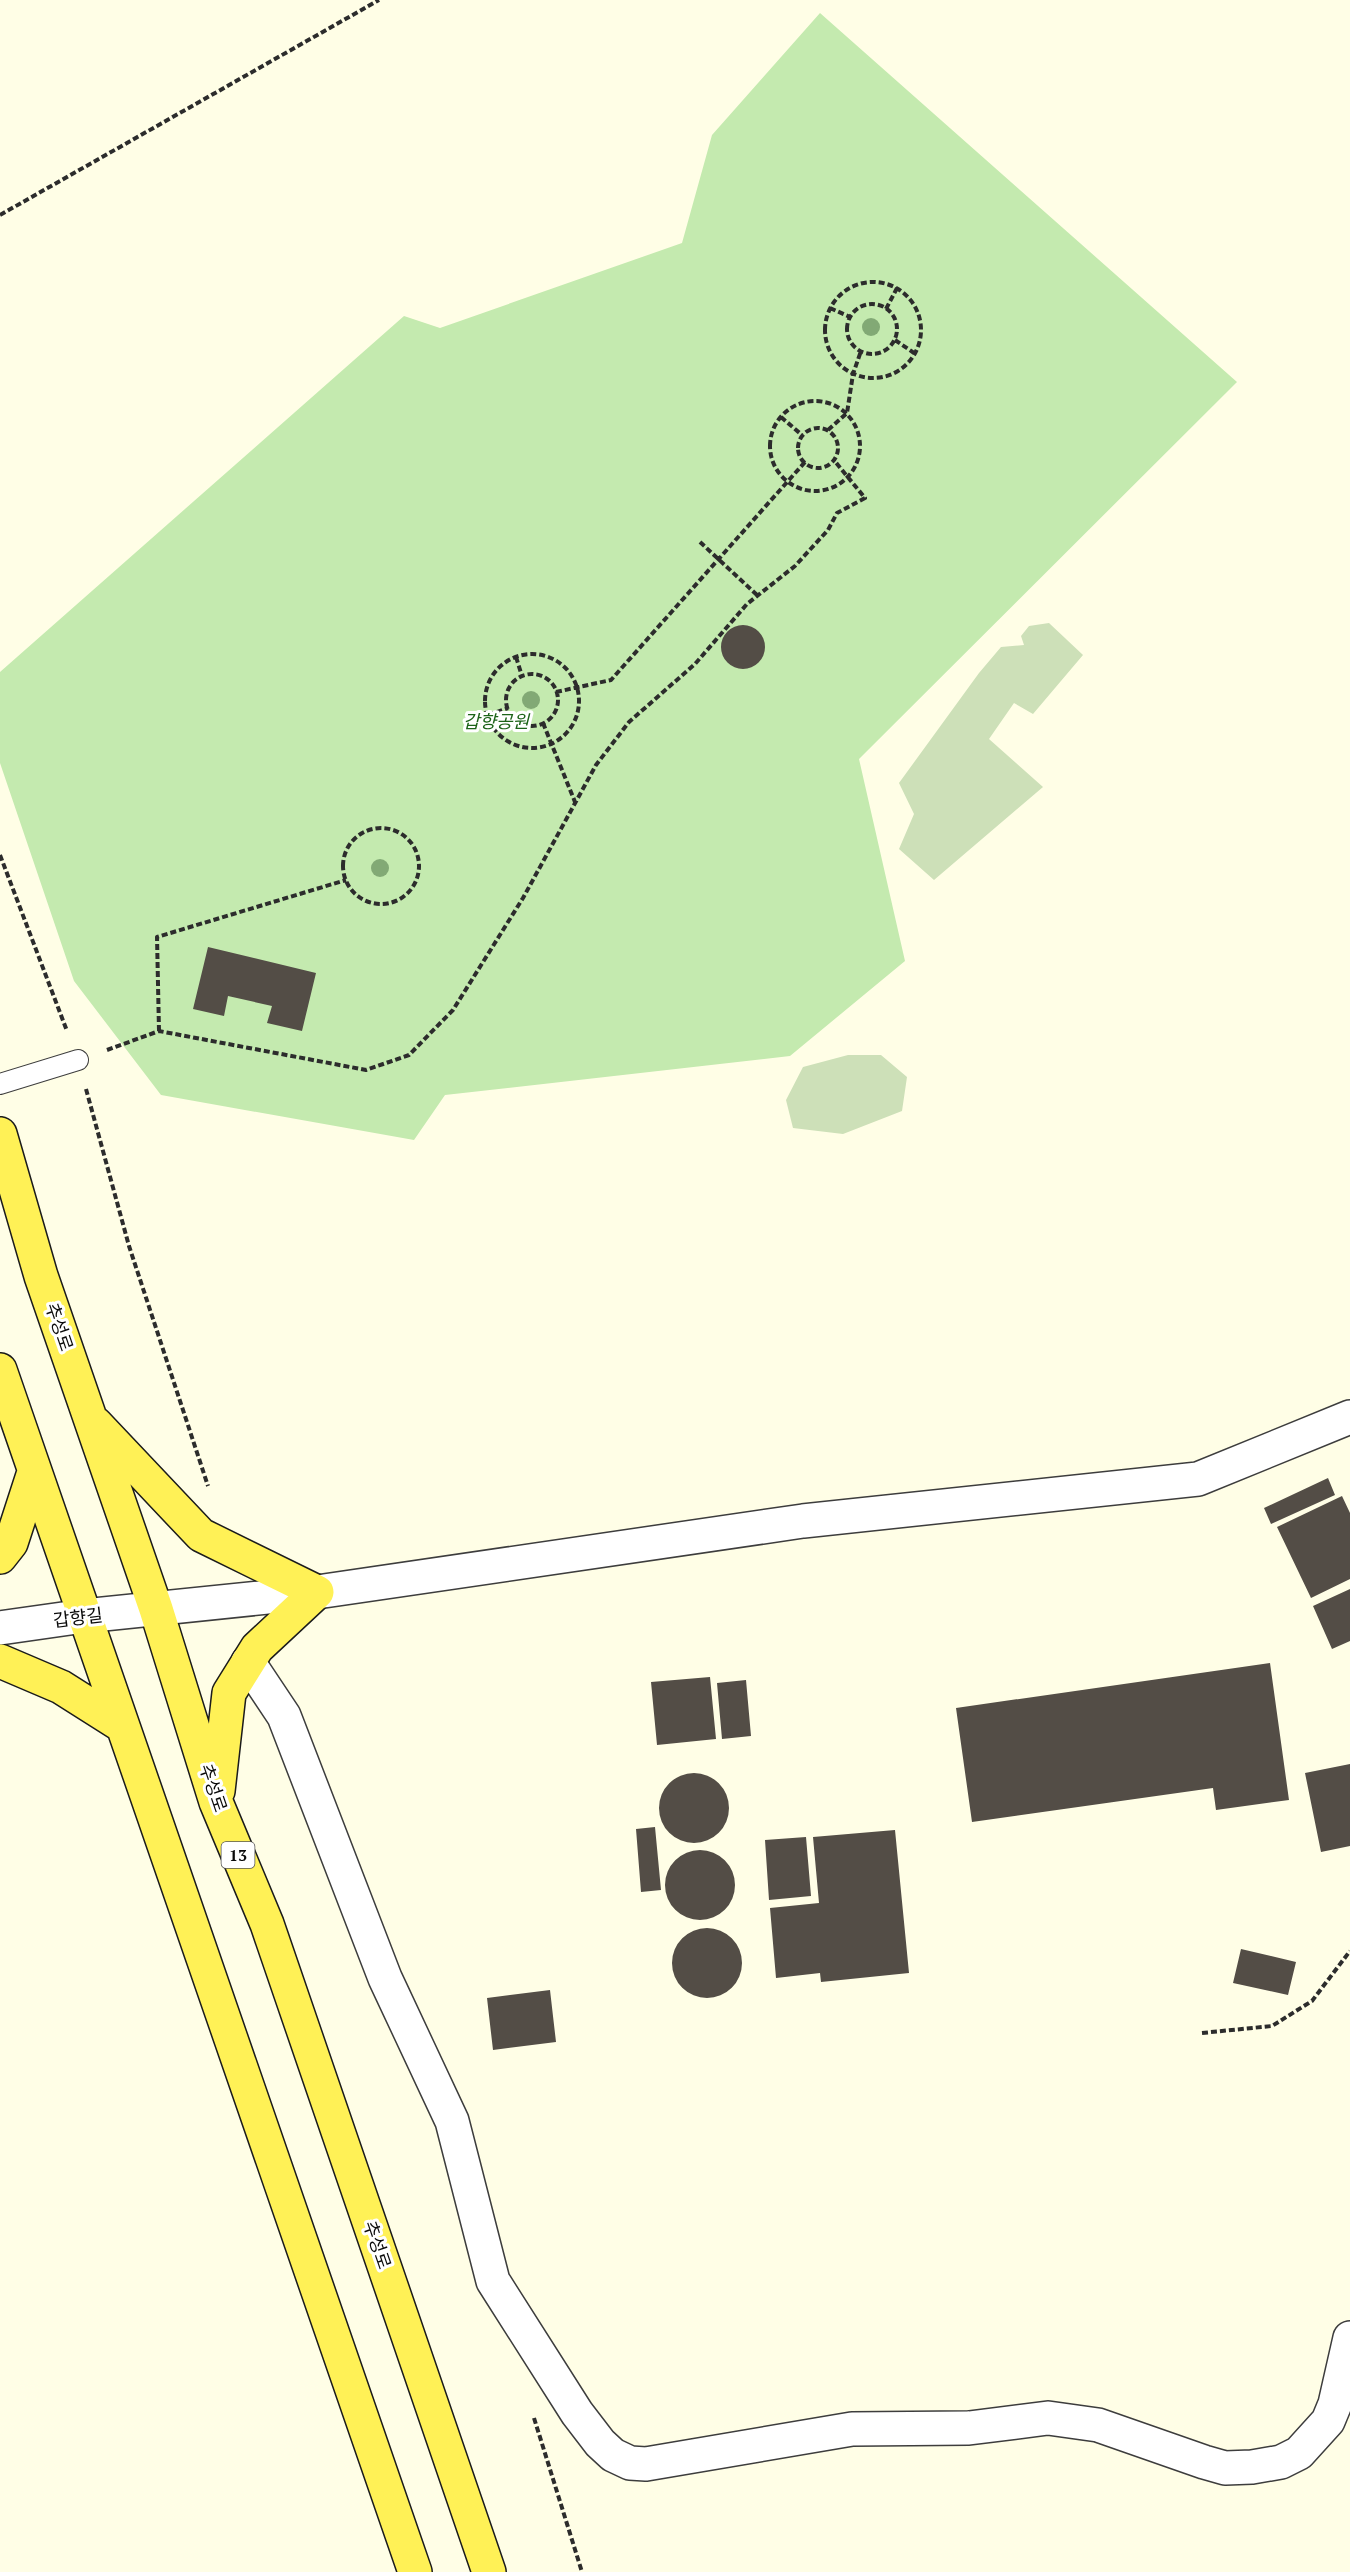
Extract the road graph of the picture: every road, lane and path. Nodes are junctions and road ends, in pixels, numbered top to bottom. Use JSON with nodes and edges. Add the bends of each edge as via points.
{"nodes":[{"id":1,"x":379,"y":0,"type":"edge"},
{"id":2,"x":0,"y":215,"type":"edge"},
{"id":3,"x":897,"y":288,"type":"junction"},
{"id":4,"x":830,"y":308,"type":"junction"},
{"id":5,"x":886,"y":309,"type":"junction"},
{"id":6,"x":850,"y":317,"type":"junction"},
{"id":7,"x":895,"y":340,"type":"junction"},
{"id":8,"x":861,"y":351,"type":"junction"},
{"id":9,"x":914,"y":353,"type":"junction"},
{"id":10,"x":854,"y":374,"type":"junction"},
{"id":11,"x":847,"y":413,"type":"junction"},
{"id":12,"x":781,"y":417,"type":"junction"},
{"id":13,"x":828,"y":430,"type":"junction"},
{"id":14,"x":802,"y":435,"type":"junction"},
{"id":15,"x":833,"y":459,"type":"junction"},
{"id":16,"x":805,"y":462,"type":"junction"},
{"id":17,"x":848,"y":477,"type":"junction"},
{"id":18,"x":787,"y":480,"type":"junction"},
{"id":19,"x":700,"y":542,"type":"dead end"},
{"id":20,"x":718,"y":559,"type":"junction"},
{"id":21,"x":757,"y":596,"type":"junction"},
{"id":22,"x":516,"y":657,"type":"junction"},
{"id":23,"x":522,"y":676,"type":"junction"},
{"id":24,"x":577,"y":688,"type":"junction"},
{"id":25,"x":556,"y":692,"type":"junction"},
{"id":26,"x":508,"y":708,"type":"junction"},
{"id":27,"x":488,"y":715,"type":"junction"},
{"id":28,"x":543,"y":723,"type":"junction"},
{"id":29,"x":551,"y":744,"type":"junction"},
{"id":30,"x":575,"y":802,"type":"junction"},
{"id":31,"x":0,"y":855,"type":"edge"},
{"id":32,"x":346,"y":879,"type":"junction"},
{"id":33,"x":159,"y":1031,"type":"junction"},
{"id":34,"x":78,"y":1060,"type":"junction"},
{"id":35,"x":0,"y":1084,"type":"edge"},
{"id":36,"x":0,"y":1134,"type":"edge"},
{"id":37,"x":0,"y":1370,"type":"edge"},
{"id":38,"x":89,"y":1416,"type":"junction"},
{"id":39,"x":1350,"y":1417,"type":"edge"},
{"id":40,"x":34,"y":1472,"type":"junction"},
{"id":41,"x":201,"y":1535,"type":"junction"},
{"id":42,"x":0,"y":1557,"type":"edge"},
{"id":43,"x":317,"y":1592,"type":"junction"},
{"id":44,"x":156,"y":1608,"type":"junction"},
{"id":45,"x":84,"y":1616,"type":"junction"},
{"id":46,"x":0,"y":1628,"type":"edge"},
{"id":47,"x":0,"y":1661,"type":"edge"},
{"id":48,"x":248,"y":1662,"type":"junction"},
{"id":49,"x":121,"y":1725,"type":"junction"},
{"id":50,"x":216,"y":1802,"type":"junction"},
{"id":51,"x":1350,"y":1951,"type":"edge"},
{"id":52,"x":1202,"y":2033,"type":"dead end"},
{"id":53,"x":1350,"y":2338,"type":"edge"},
{"id":54,"x":532,"y":2413,"type":"dead end"},
{"id":55,"x":416,"y":2572,"type":"edge"},
{"id":56,"x":489,"y":2572,"type":"edge"},
{"id":57,"x":582,"y":2572,"type":"edge"}],
"edges":[{"from":1,"to":2,"type":"path"},
{"from":3,"to":4,"type":"path","via":[[869,282],[853,286]]},
{"from":3,"to":5,"type":"path"},
{"from":3,"to":9,"type":"path","via":[[912,300],[919,315],[921,331]]},
{"from":4,"to":6,"type":"path"},
{"from":4,"to":10,"type":"path","via":[[826,338],[831,353]]},
{"from":5,"to":6,"type":"path","via":[[862,306]]},
{"from":5,"to":7,"type":"path","via":[[896,323]]},
{"from":6,"to":8,"type":"path","via":[[849,340]]},
{"from":7,"to":8,"type":"path","via":[[882,352]]},
{"from":7,"to":9,"type":"path"},
{"from":8,"to":10,"type":"path"},
{"from":9,"to":10,"type":"path","via":[[898,370],[884,376]]},
{"from":10,"to":11,"type":"path"},
{"from":11,"to":12,"type":"path","via":[[830,402],[814,400],[799,403]]},
{"from":11,"to":13,"type":"path"},
{"from":11,"to":17,"type":"path","via":[[860,435],[861,450]]},
{"from":12,"to":14,"type":"path"},
{"from":12,"to":18,"type":"path","via":[[771,436],[770,450],[774,465]]},
{"from":13,"to":14,"type":"path","via":[[816,428]]},
{"from":13,"to":15,"type":"path","via":[[838,447]]},
{"from":14,"to":16,"type":"path","via":[[798,451]]},
{"from":15,"to":16,"type":"path","via":[[823,467]]},
{"from":15,"to":17,"type":"path"},
{"from":16,"to":18,"type":"path"},
{"from":17,"to":18,"type":"path","via":[[823,491],[808,491]]},
{"from":17,"to":21,"type":"path","via":[[865,498],[837,513],[828,530],[795,566]]},
{"from":18,"to":20,"type":"path"},
{"from":19,"to":20,"type":"path"},
{"from":20,"to":21,"type":"path"},
{"from":20,"to":24,"type":"path","via":[[611,680]]},
{"from":21,"to":30,"type":"path","via":[[695,663],[629,722],[596,765]]},
{"from":22,"to":23,"type":"path"},
{"from":22,"to":24,"type":"path","via":[[545,655],[560,662]]},
{"from":22,"to":27,"type":"path","via":[[500,667],[490,680],[485,696]]},
{"from":23,"to":25,"type":"path","via":[[543,676]]},
{"from":23,"to":26,"type":"path","via":[[508,689]]},
{"from":24,"to":25,"type":"path"},
{"from":24,"to":29,"type":"path","via":[[577,715],[571,728]]},
{"from":25,"to":28,"type":"path","via":[[554,713]]},
{"from":26,"to":27,"type":"path"},
{"from":26,"to":28,"type":"path","via":[[523,724]]},
{"from":27,"to":29,"type":"path","via":[[504,739],[517,745],[532,748]]},
{"from":28,"to":29,"type":"path"},
{"from":29,"to":30,"type":"path"},
{"from":30,"to":33,"type":"path","via":[[523,898],[453,1010],[409,1054],[366,1070]]},
{"from":31,"to":34,"type":"path"},
{"from":32,"to":32,"type":"path","via":[[353,893],[364,900],[388,904],[400,900],[416,881],[418,856],[404,836],[393,830],[368,830],[349,846],[343,870]]},
{"from":32,"to":33,"type":"path","via":[[157,937]]},
{"from":33,"to":34,"type":"path"},
{"from":34,"to":35,"type":"lane"},
{"from":34,"to":41,"type":"path","via":[[129,1246],[211,1496],[212,1510]]},
{"from":36,"to":38,"type":"main road","name":"추성로","number":"13","via":[[41,1276]]},
{"from":37,"to":40,"type":"main road"},
{"from":38,"to":41,"type":"main road"},
{"from":38,"to":44,"type":"main road","name":"추성로","number":"13"},
{"from":39,"to":43,"type":"street","name":"갑향길","via":[[1198,1479],[803,1521]]},
{"from":40,"to":42,"type":"main road","via":[[11,1543]]},
{"from":40,"to":45,"type":"main road"},
{"from":41,"to":43,"type":"main road"},
{"from":43,"to":44,"type":"street","name":"갑향길"},
{"from":43,"to":48,"type":"main road","via":[[257,1648]]},
{"from":44,"to":45,"type":"street","name":"갑향길"},
{"from":44,"to":50,"type":"main road","name":"추성로","number":"13"},
{"from":45,"to":46,"type":"street","name":"갑향길"},
{"from":45,"to":49,"type":"main road"},
{"from":47,"to":49,"type":"main road","via":[[61,1687]]},
{"from":48,"to":50,"type":"main road","via":[[230,1693]]},
{"from":48,"to":53,"type":"street","via":[[284,1716],[385,1978],[452,2121],[493,2282],[577,2413],[613,2455],[630,2463],[646,2464],[852,2429],[969,2428],[1048,2418],[1098,2424],[1225,2468],[1252,2467],[1281,2462],[1299,2453],[1328,2421]]},
{"from":49,"to":55,"type":"main road"},
{"from":50,"to":56,"type":"main road","name":"추성로","number":"13","via":[[267,1924]]},
{"from":51,"to":52,"type":"path","via":[[1312,2001],[1272,2026]]},
{"from":54,"to":57,"type":"path"}]}
